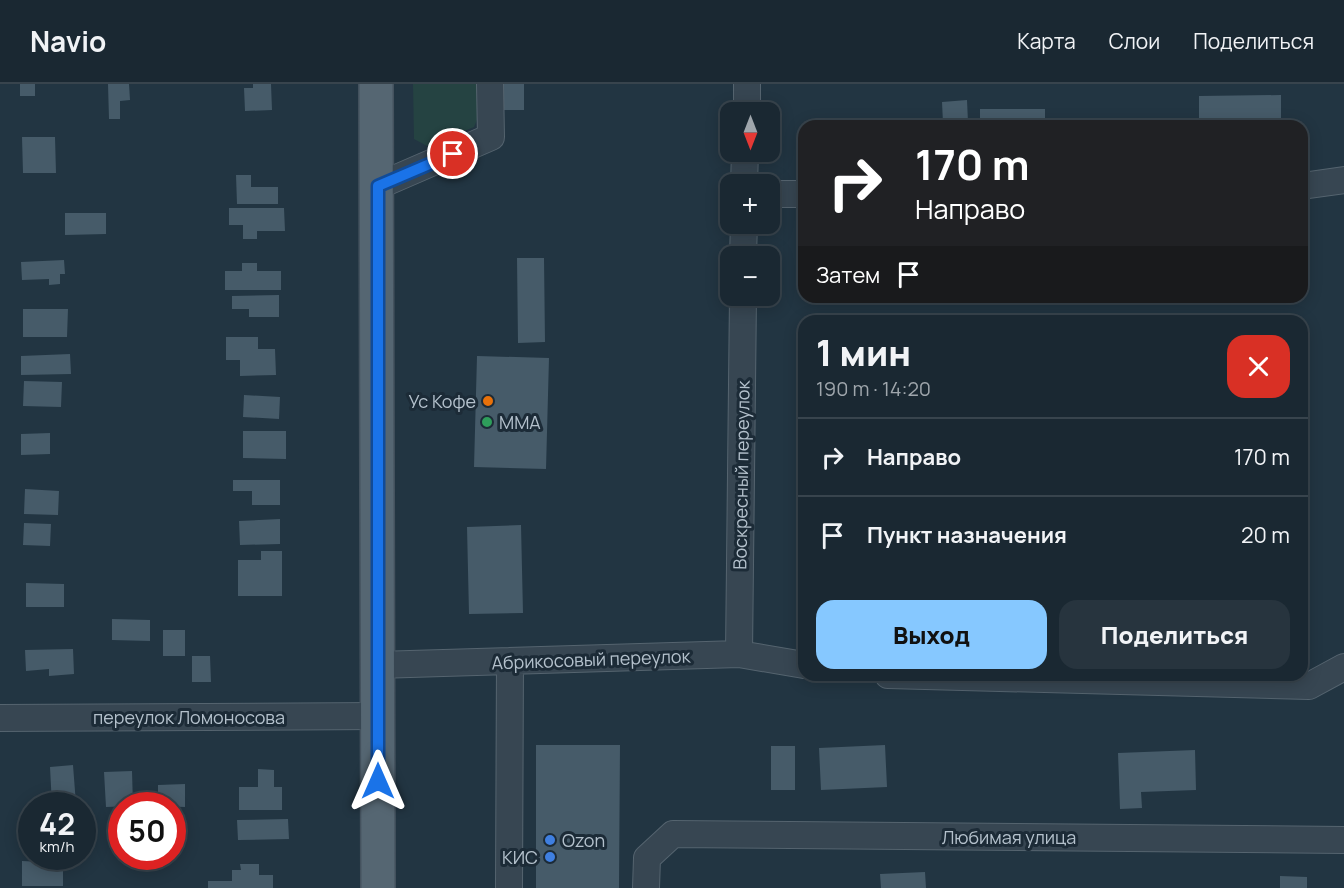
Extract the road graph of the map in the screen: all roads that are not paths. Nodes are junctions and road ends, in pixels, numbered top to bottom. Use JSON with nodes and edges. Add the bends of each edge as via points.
{"nodes":[{"id":1,"x":376,"y":84,"type":"edge"},
{"id":2,"x":490,"y":84,"type":"edge"},
{"id":3,"x":747,"y":84,"type":"edge"},
{"id":4,"x":747,"y":102,"type":"edge"},
{"id":5,"x":1344,"y":180,"type":"edge"},
{"id":6,"x":1308,"y":185,"type":"edge"},
{"id":7,"x":378,"y":186,"type":"junction"},
{"id":8,"x":780,"y":194,"type":"edge"},
{"id":9,"x":798,"y":194,"type":"edge"},
{"id":10,"x":743,"y":306,"type":"edge"},
{"id":11,"x":739,"y":654,"type":"junction"},
{"id":12,"x":510,"y":661,"type":"junction"},
{"id":13,"x":798,"y":664,"type":"edge"},
{"id":14,"x":377,"y":665,"type":"junction"},
{"id":15,"x":1344,"y":668,"type":"edge"},
{"id":16,"x":1118,"y":681,"type":"edge"},
{"id":17,"x":378,"y":716,"type":"junction"},
{"id":18,"x":0,"y":718,"type":"edge"},
{"id":19,"x":1344,"y":840,"type":"edge"},
{"id":20,"x":378,"y":888,"type":"edge"},
{"id":21,"x":509,"y":888,"type":"edge"},
{"id":22,"x":646,"y":888,"type":"edge"}],
"edges":[{"from":1,"to":7,"type":"main road"},
{"from":2,"to":7,"type":"street","via":[[490,137]]},
{"from":3,"to":4,"type":"street"},
{"from":5,"to":6,"type":"street"},
{"from":7,"to":14,"type":"main road"},
{"from":8,"to":9,"type":"street"},
{"from":10,"to":11,"type":"street","name":"Воскресный переулок"},
{"from":11,"to":12,"type":"street","name":"Абрикосовый переулок"},
{"from":11,"to":13,"type":"street","name":"Абрикосовый переулок"},
{"from":12,"to":14,"type":"street","name":"Абрикосовый переулок"},
{"from":12,"to":21,"type":"street"},
{"from":14,"to":17,"type":"main road"},
{"from":15,"to":16,"type":"street","via":[[1309,686]]},
{"from":17,"to":18,"type":"street","name":"переулок Ломоносова"},
{"from":17,"to":20,"type":"main road"},
{"from":19,"to":22,"type":"street","name":"Любимая улица","via":[[673,834],[647,858]]}]}
